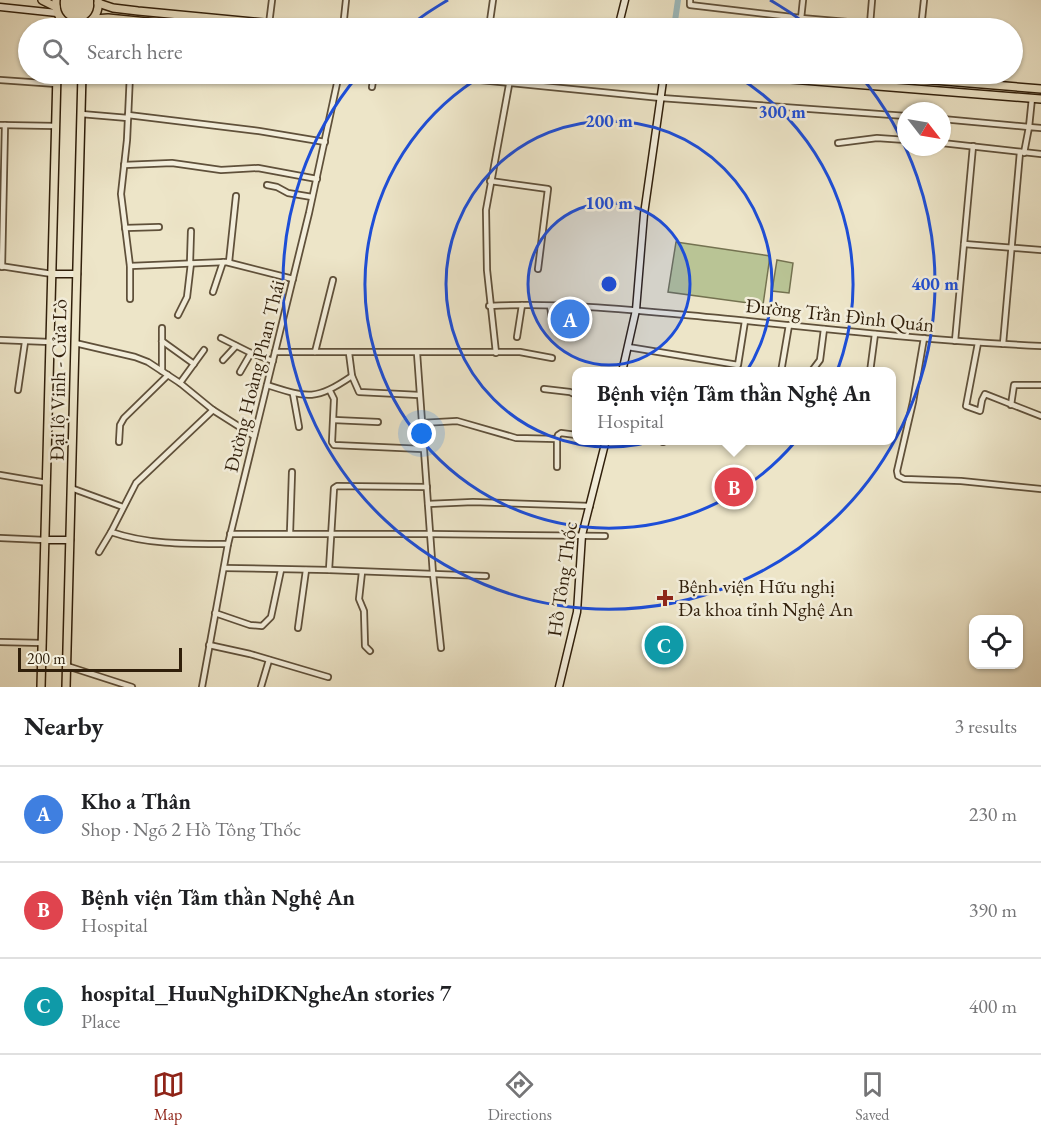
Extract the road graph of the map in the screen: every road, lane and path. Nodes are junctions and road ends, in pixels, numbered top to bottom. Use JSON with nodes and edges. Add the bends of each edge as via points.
{"nodes":[{"id":1,"x":42,"y":0,"type":"edge"},
{"id":2,"x":272,"y":0,"type":"edge"},
{"id":3,"x":346,"y":0,"type":"edge"},
{"id":4,"x":493,"y":0,"type":"edge"},
{"id":5,"x":625,"y":0,"type":"edge"},
{"id":6,"x":690,"y":0,"type":"edge"},
{"id":7,"x":803,"y":0,"type":"edge"},
{"id":8,"x":872,"y":0,"type":"edge"},
{"id":9,"x":924,"y":0,"type":"edge"},
{"id":10,"x":98,"y":2,"type":"edge"},
{"id":11,"x":0,"y":7,"type":"edge"},
{"id":12,"x":57,"y":10,"type":"edge"},
{"id":13,"x":94,"y":18,"type":"edge"},
{"id":14,"x":199,"y":18,"type":"edge"},
{"id":15,"x":270,"y":18,"type":"edge"},
{"id":16,"x":344,"y":18,"type":"edge"},
{"id":17,"x":490,"y":18,"type":"edge"},
{"id":18,"x":620,"y":18,"type":"edge"},
{"id":19,"x":801,"y":18,"type":"joint"},
{"id":20,"x":870,"y":18,"type":"edge"},
{"id":21,"x":921,"y":18,"type":"edge"},
{"id":22,"x":0,"y":80,"type":"edge"},
{"id":23,"x":18,"y":81,"type":"edge"},
{"id":24,"x":57,"y":84,"type":"edge"},
{"id":25,"x":82,"y":84,"type":"edge"},
{"id":26,"x":130,"y":84,"type":"edge"},
{"id":27,"x":337,"y":84,"type":"edge"},
{"id":28,"x":372,"y":84,"type":"edge"},
{"id":29,"x":510,"y":84,"type":"edge"},
{"id":30,"x":529,"y":84,"type":"edge"},
{"id":31,"x":663,"y":84,"type":"edge"},
{"id":32,"x":854,"y":84,"type":"edge"},
{"id":33,"x":981,"y":84,"type":"edge"},
{"id":34,"x":372,"y":87,"type":"dead end"},
{"id":35,"x":1041,"y":89,"type":"edge"},
{"id":36,"x":661,"y":98,"type":"junction"},
{"id":37,"x":1032,"y":98,"type":"junction"},
{"id":38,"x":1041,"y":99,"type":"edge"},
{"id":39,"x":81,"y":114,"type":"junction"},
{"id":40,"x":897,"y":115,"type":"edge"},
{"id":41,"x":128,"y":116,"type":"junction"},
{"id":42,"x":951,"y":120,"type":"edge"},
{"id":43,"x":3,"y":125,"type":"edge"},
{"id":44,"x":56,"y":126,"type":"junction"},
{"id":45,"x":1029,"y":127,"type":"junction"},
{"id":46,"x":1041,"y":128,"type":"edge"},
{"id":47,"x":897,"y":139,"type":"edge"},
{"id":48,"x":325,"y":142,"type":"junction"},
{"id":49,"x":838,"y":143,"type":"dead end"},
{"id":50,"x":951,"y":144,"type":"edge"},
{"id":51,"x":973,"y":146,"type":"junction"},
{"id":52,"x":1022,"y":152,"type":"junction"},
{"id":53,"x":1041,"y":154,"type":"edge"},
{"id":54,"x":124,"y":165,"type":"junction"},
{"id":55,"x":316,"y":179,"type":"junction"},
{"id":56,"x":490,"y":181,"type":"junction"},
{"id":57,"x":267,"y":185,"type":"dead end"},
{"id":58,"x":236,"y":196,"type":"dead end"},
{"id":59,"x":312,"y":197,"type":"junction"},
{"id":60,"x":159,"y":227,"type":"dead end"},
{"id":61,"x":125,"y":228,"type":"junction"},
{"id":62,"x":191,"y":231,"type":"dead end"},
{"id":63,"x":964,"y":244,"type":"junction"},
{"id":64,"x":1011,"y":248,"type":"junction"},
{"id":65,"x":1041,"y":250,"type":"edge"},
{"id":66,"x":226,"y":262,"type":"junction"},
{"id":67,"x":191,"y":263,"type":"junction"},
{"id":68,"x":1,"y":266,"type":"edge"},
{"id":69,"x":130,"y":266,"type":"junction"},
{"id":70,"x":538,"y":269,"type":"dead end"},
{"id":71,"x":52,"y":274,"type":"junction"},
{"id":72,"x":77,"y":274,"type":"junction"},
{"id":73,"x":293,"y":279,"type":"junction"},
{"id":74,"x":333,"y":280,"type":"dead end"},
{"id":75,"x":213,"y":292,"type":"dead end"},
{"id":76,"x":130,"y":299,"type":"dead end"},
{"id":77,"x":522,"y":305,"type":"junction"},
{"id":78,"x":489,"y":306,"type":"junction"},
{"id":79,"x":550,"y":306,"type":"junction"},
{"id":80,"x":636,"y":310,"type":"junction"},
{"id":81,"x":178,"y":315,"type":"dead end"},
{"id":82,"x":745,"y":321,"type":"junction"},
{"id":83,"x":789,"y":325,"type":"junction"},
{"id":84,"x":162,"y":328,"type":"dead end"},
{"id":85,"x":824,"y":329,"type":"junction"},
{"id":86,"x":557,"y":331,"type":"dead end"},
{"id":87,"x":875,"y":334,"type":"junction"},
{"id":88,"x":517,"y":337,"type":"dead end"},
{"id":89,"x":221,"y":338,"type":"dead end"},
{"id":90,"x":924,"y":338,"type":"junction"},
{"id":91,"x":0,"y":340,"type":"edge"},
{"id":92,"x":162,"y":341,"type":"junction"},
{"id":93,"x":955,"y":341,"type":"junction"},
{"id":94,"x":25,"y":342,"type":"junction"},
{"id":95,"x":51,"y":342,"type":"junction"},
{"id":96,"x":75,"y":343,"type":"junction"},
{"id":97,"x":978,"y":343,"type":"junction"},
{"id":98,"x":1003,"y":344,"type":"junction"},
{"id":99,"x":236,"y":346,"type":"junction"},
{"id":100,"x":1041,"y":346,"type":"edge"},
{"id":101,"x":628,"y":347,"type":"junction"},
{"id":102,"x":204,"y":350,"type":"dead end"},
{"id":103,"x":275,"y":352,"type":"junction"},
{"id":104,"x":315,"y":352,"type":"junction"},
{"id":105,"x":251,"y":353,"type":"junction"},
{"id":106,"x":349,"y":353,"type":"junction"},
{"id":107,"x":417,"y":353,"type":"junction"},
{"id":108,"x":496,"y":353,"type":"junction"},
{"id":109,"x":552,"y":358,"type":"dead end"},
{"id":110,"x":223,"y":360,"type":"dead end"},
{"id":111,"x":273,"y":361,"type":"junction"},
{"id":112,"x":194,"y":364,"type":"junction"},
{"id":113,"x":623,"y":367,"type":"edge"},
{"id":114,"x":781,"y":367,"type":"edge"},
{"id":115,"x":814,"y":367,"type":"edge"},
{"id":116,"x":871,"y":367,"type":"edge"},
{"id":117,"x":162,"y":371,"type":"junction"},
{"id":118,"x":240,"y":372,"type":"dead end"},
{"id":119,"x":168,"y":375,"type":"junction"},
{"id":120,"x":352,"y":376,"type":"junction"},
{"id":121,"x":180,"y":383,"type":"junction"},
{"id":122,"x":267,"y":385,"type":"junction"},
{"id":123,"x":1041,"y":385,"type":"edge"},
{"id":124,"x":544,"y":389,"type":"dead end"},
{"id":125,"x":18,"y":390,"type":"dead end"},
{"id":126,"x":330,"y":391,"type":"junction"},
{"id":127,"x":572,"y":393,"type":"edge"},
{"id":128,"x":293,"y":394,"type":"junction"},
{"id":129,"x":419,"y":395,"type":"junction"},
{"id":130,"x":1011,"y":405,"type":"junction"},
{"id":131,"x":213,"y":410,"type":"junction"},
{"id":132,"x":1041,"y":416,"type":"edge"},
{"id":133,"x":334,"y":420,"type":"junction"},
{"id":134,"x":378,"y":422,"type":"dead end"},
{"id":135,"x":421,"y":423,"type":"junction"},
{"id":136,"x":299,"y":427,"type":"dead end"},
{"id":137,"x":572,"y":434,"type":"edge"},
{"id":138,"x":255,"y":436,"type":"junction"},
{"id":139,"x":557,"y":439,"type":"junction"},
{"id":140,"x":119,"y":442,"type":"dead end"},
{"id":141,"x":605,"y":445,"type":"edge"},
{"id":142,"x":423,"y":449,"type":"junction"},
{"id":143,"x":557,"y":467,"type":"dead end"},
{"id":144,"x":292,"y":472,"type":"dead end"},
{"id":145,"x":0,"y":475,"type":"edge"},
{"id":146,"x":47,"y":483,"type":"junction"},
{"id":147,"x":427,"y":487,"type":"junction"},
{"id":148,"x":71,"y":488,"type":"junction"},
{"id":149,"x":1041,"y":488,"type":"edge"},
{"id":150,"x":428,"y":504,"type":"junction"},
{"id":151,"x":591,"y":506,"type":"junction"},
{"id":152,"x":123,"y":507,"type":"junction"},
{"id":153,"x":111,"y":532,"type":"junction"},
{"id":154,"x":290,"y":533,"type":"junction"},
{"id":155,"x":231,"y":534,"type":"junction"},
{"id":156,"x":331,"y":534,"type":"junction"},
{"id":157,"x":430,"y":534,"type":"junction"},
{"id":158,"x":582,"y":535,"type":"junction"},
{"id":159,"x":605,"y":537,"type":"dead end"},
{"id":160,"x":0,"y":538,"type":"edge"},
{"id":161,"x":45,"y":540,"type":"junction"},
{"id":162,"x":70,"y":540,"type":"junction"},
{"id":163,"x":228,"y":544,"type":"junction"},
{"id":164,"x":99,"y":552,"type":"dead end"},
{"id":165,"x":224,"y":568,"type":"junction"},
{"id":166,"x":281,"y":570,"type":"junction"},
{"id":167,"x":306,"y":570,"type":"junction"},
{"id":168,"x":329,"y":570,"type":"junction"},
{"id":169,"x":362,"y":572,"type":"junction"},
{"id":170,"x":433,"y":574,"type":"junction"},
{"id":171,"x":486,"y":576,"type":"dead end"},
{"id":172,"x":215,"y":613,"type":"junction"},
{"id":173,"x":298,"y":628,"type":"dead end"},
{"id":174,"x":0,"y":642,"type":"edge"},
{"id":175,"x":43,"y":642,"type":"junction"},
{"id":176,"x":209,"y":645,"type":"junction"},
{"id":177,"x":441,"y":648,"type":"dead end"},
{"id":178,"x":370,"y":651,"type":"dead end"},
{"id":179,"x":268,"y":660,"type":"junction"},
{"id":180,"x":67,"y":666,"type":"junction"},
{"id":181,"x":328,"y":677,"type":"dead end"},
{"id":182,"x":42,"y":687,"type":"edge"},
{"id":183,"x":66,"y":687,"type":"edge"},
{"id":184,"x":132,"y":687,"type":"edge"},
{"id":185,"x":202,"y":687,"type":"edge"},
{"id":186,"x":261,"y":687,"type":"edge"},
{"id":187,"x":559,"y":687,"type":"edge"}],
"edges":[{"from":1,"to":12,"type":"main road"},
{"from":2,"to":15,"type":"street"},
{"from":3,"to":16,"type":"street"},
{"from":4,"to":17,"type":"street"},
{"from":5,"to":18,"type":"street"},
{"from":6,"to":19,"type":"street","via":[[690,5]]},
{"from":7,"to":19,"type":"street"},
{"from":8,"to":20,"type":"street"},
{"from":9,"to":21,"type":"street"},
{"from":10,"to":13,"type":"main road"},
{"from":10,"to":14,"type":"main road","via":[[113,8]]},
{"from":11,"to":12,"type":"street"},
{"from":22,"to":23,"type":"street"},
{"from":24,"to":44,"type":"main road","name":"Đại lộ Vinh - Cửa Lò"},
{"from":25,"to":39,"type":"main road","name":"Đại lộ Vinh - Cửa Lò"},
{"from":26,"to":41,"type":"street"},
{"from":27,"to":48,"type":"street","name":"Đường Hoàng Phan Thái"},
{"from":28,"to":34,"type":"street"},
{"from":29,"to":56,"type":"street"},
{"from":30,"to":36,"type":"street"},
{"from":31,"to":36,"type":"street"},
{"from":32,"to":37,"type":"main road"},
{"from":33,"to":35,"type":"main road"},
{"from":36,"to":40,"type":"street"},
{"from":36,"to":80,"type":"street","via":[[644,214]]},
{"from":37,"to":38,"type":"main road"},
{"from":37,"to":45,"type":"street"},
{"from":39,"to":41,"type":"street"},
{"from":39,"to":72,"type":"main road","name":"Đại lộ Vinh - Cửa Lò"},
{"from":41,"to":48,"type":"street"},
{"from":41,"to":54,"type":"street"},
{"from":42,"to":45,"type":"street"},
{"from":43,"to":44,"type":"street"},
{"from":43,"to":68,"type":"street"},
{"from":44,"to":71,"type":"main road","name":"Đại lộ Vinh - Cửa Lò"},
{"from":45,"to":46,"type":"street"},
{"from":45,"to":52,"type":"street"},
{"from":47,"to":49,"type":"street"},
{"from":48,"to":55,"type":"street","name":"Đường Hoàng Phan Thái"},
{"from":50,"to":51,"type":"street"},
{"from":51,"to":52,"type":"street"},
{"from":51,"to":63,"type":"street"},
{"from":52,"to":53,"type":"street"},
{"from":52,"to":64,"type":"street"},
{"from":54,"to":55,"type":"street","via":[[172,163],[230,170],[258,168]]},
{"from":54,"to":61,"type":"street","via":[[121,199]]},
{"from":55,"to":59,"type":"street","name":"Đường Hoàng Phan Thái"},
{"from":56,"to":70,"type":"street","via":[[548,189]]},
{"from":56,"to":78,"type":"street","via":[[485,216]]},
{"from":57,"to":59,"type":"street"},
{"from":58,"to":66,"type":"street"},
{"from":59,"to":73,"type":"street","name":"Đường Hoàng Phan Thái"},
{"from":60,"to":61,"type":"street"},
{"from":61,"to":69,"type":"street"},
{"from":62,"to":67,"type":"street"},
{"from":63,"to":64,"type":"street"},
{"from":63,"to":93,"type":"street"},
{"from":64,"to":65,"type":"street"},
{"from":64,"to":98,"type":"street"},
{"from":66,"to":67,"type":"street"},
{"from":66,"to":73,"type":"street"},
{"from":66,"to":75,"type":"street"},
{"from":67,"to":69,"type":"street"},
{"from":67,"to":81,"type":"street","via":[[187,297]]},
{"from":68,"to":71,"type":"street"},
{"from":69,"to":76,"type":"street"},
{"from":71,"to":72,"type":"street"},
{"from":71,"to":95,"type":"main road","name":"Đại lộ Vinh - Cửa Lò"},
{"from":72,"to":96,"type":"main road","name":"Đại lộ Vinh - Cửa Lò"},
{"from":73,"to":103,"type":"street","name":"Đường Hoàng Phan Thái"},
{"from":74,"to":104,"type":"street"},
{"from":77,"to":78,"type":"street","name":"Đường Trần Đình Quán"},
{"from":77,"to":79,"type":"street","name":"Đường Trần Đình Quán"},
{"from":77,"to":88,"type":"street"},
{"from":78,"to":108,"type":"street"},
{"from":79,"to":80,"type":"street","name":"Đường Trần Đình Quán"},
{"from":79,"to":86,"type":"street"},
{"from":80,"to":82,"type":"street","name":"Đường Trần Đình Quán"},
{"from":80,"to":101,"type":"street"},
{"from":82,"to":83,"type":"street","name":"Đường Trần Đình Quán"},
{"from":82,"to":101,"type":"street","via":[[738,365]]},
{"from":83,"to":85,"type":"street","name":"Đường Trần Đình Quán"},
{"from":83,"to":114,"type":"street"},
{"from":84,"to":92,"type":"street"},
{"from":85,"to":87,"type":"street","name":"Đường Trần Đình Quán"},
{"from":85,"to":115,"type":"street"},
{"from":87,"to":90,"type":"street","name":"Đường Trần Đình Quán"},
{"from":87,"to":116,"type":"street"},
{"from":89,"to":99,"type":"street"},
{"from":90,"to":93,"type":"street","name":"Đường Trần Đình Quán"},
{"from":90,"to":149,"type":"street","via":[[897,471],[899,477]]},
{"from":91,"to":94,"type":"street"},
{"from":92,"to":112,"type":"street"},
{"from":92,"to":117,"type":"street"},
{"from":93,"to":97,"type":"street","name":"Đường Trần Đình Quán"},
{"from":94,"to":95,"type":"street"},
{"from":94,"to":125,"type":"street"},
{"from":95,"to":146,"type":"main road","name":"Đại lộ Vinh - Cửa Lò"},
{"from":96,"to":117,"type":"street","via":[[139,358]]},
{"from":96,"to":148,"type":"main road","name":"Đại lộ Vinh - Cửa Lò"},
{"from":97,"to":98,"type":"street","name":"Đường Trần Đình Quán"},
{"from":97,"to":130,"type":"street","via":[[966,406],[980,411],[985,394]]},
{"from":98,"to":100,"type":"street","name":"Đường Trần Đình Quán"},
{"from":99,"to":105,"type":"street"},
{"from":99,"to":110,"type":"street"},
{"from":101,"to":113,"type":"street"},
{"from":102,"to":112,"type":"street"},
{"from":103,"to":104,"type":"street"},
{"from":103,"to":111,"type":"street","name":"Đường Hoàng Phan Thái"},
{"from":104,"to":106,"type":"street"},
{"from":105,"to":111,"type":"street"},
{"from":105,"to":118,"type":"street"},
{"from":106,"to":107,"type":"street"},
{"from":106,"to":120,"type":"street"},
{"from":107,"to":108,"type":"street"},
{"from":107,"to":129,"type":"street"},
{"from":108,"to":109,"type":"street"},
{"from":111,"to":122,"type":"street","name":"Đường Hoàng Phan Thái"},
{"from":112,"to":121,"type":"street"},
{"from":117,"to":119,"type":"street"},
{"from":119,"to":121,"type":"street"},
{"from":119,"to":140,"type":"street","via":[[124,418]]},
{"from":120,"to":126,"type":"street"},
{"from":120,"to":129,"type":"street","via":[[361,393]]},
{"from":121,"to":131,"type":"street"},
{"from":122,"to":128,"type":"street"},
{"from":122,"to":138,"type":"street","name":"Đường Hoàng Phan Thái"},
{"from":123,"to":130,"type":"street","via":[[1014,385]]},
{"from":124,"to":127,"type":"street"},
{"from":126,"to":128,"type":"street"},
{"from":126,"to":133,"type":"street"},
{"from":128,"to":136,"type":"street"},
{"from":129,"to":135,"type":"street"},
{"from":130,"to":132,"type":"street"},
{"from":131,"to":138,"type":"street"},
{"from":131,"to":152,"type":"street","via":[[136,483]]},
{"from":133,"to":134,"type":"street"},
{"from":133,"to":142,"type":"street","via":[[334,445]]},
{"from":135,"to":139,"type":"street","via":[[458,421],[516,438]]},
{"from":135,"to":142,"type":"street"},
{"from":137,"to":139,"type":"street","via":[[561,433]]},
{"from":138,"to":155,"type":"street","name":"Đường Hoàng Phan Thái"},
{"from":139,"to":143,"type":"street"},
{"from":141,"to":151,"type":"street","name":"Hồ Tông Thốc"},
{"from":142,"to":147,"type":"street"},
{"from":144,"to":154,"type":"street"},
{"from":145,"to":146,"type":"street"},
{"from":146,"to":161,"type":"main road","name":"Đại lộ Vinh - Cửa Lò"},
{"from":147,"to":150,"type":"street"},
{"from":147,"to":156,"type":"street","via":[[335,487]]},
{"from":148,"to":152,"type":"street"},
{"from":148,"to":162,"type":"main road","name":"Đại lộ Vinh - Cửa Lò"},
{"from":150,"to":151,"type":"street"},
{"from":150,"to":157,"type":"street"},
{"from":151,"to":158,"type":"street","name":"Hồ Tông Thốc"},
{"from":152,"to":153,"type":"street"},
{"from":153,"to":163,"type":"street","via":[[163,543]]},
{"from":153,"to":164,"type":"street"},
{"from":154,"to":155,"type":"street"},
{"from":154,"to":156,"type":"street"},
{"from":155,"to":163,"type":"street","name":"Đường Hoàng Phan Thái"},
{"from":156,"to":157,"type":"street"},
{"from":156,"to":168,"type":"street"},
{"from":157,"to":158,"type":"street"},
{"from":157,"to":170,"type":"street"},
{"from":158,"to":159,"type":"street"},
{"from":158,"to":187,"type":"street","name":"Hồ Tông Thốc","via":[[577,612]]},
{"from":160,"to":161,"type":"street"},
{"from":161,"to":162,"type":"street"},
{"from":161,"to":175,"type":"main road","name":"Đại lộ Vinh - Cửa Lò"},
{"from":162,"to":180,"type":"main road","name":"Đại lộ Vinh - Cửa Lò"},
{"from":163,"to":165,"type":"street","name":"Đường Hoàng Phan Thái"},
{"from":165,"to":166,"type":"street"},
{"from":165,"to":172,"type":"street","name":"Đường Hoàng Phan Thái"},
{"from":166,"to":167,"type":"street"},
{"from":166,"to":172,"type":"street","via":[[271,617],[262,626]]},
{"from":167,"to":168,"type":"street"},
{"from":167,"to":173,"type":"street"},
{"from":168,"to":169,"type":"street"},
{"from":169,"to":170,"type":"street"},
{"from":169,"to":178,"type":"street","via":[[359,599],[364,611],[364,646]]},
{"from":170,"to":171,"type":"street"},
{"from":170,"to":177,"type":"street"},
{"from":172,"to":176,"type":"street","name":"Đường Hoàng Phan Thái"},
{"from":174,"to":175,"type":"street"},
{"from":175,"to":182,"type":"main road","name":"Đại lộ Vinh - Cửa Lò"},
{"from":176,"to":179,"type":"street"},
{"from":176,"to":185,"type":"street","name":"Đường Hoàng Phan Thái"},
{"from":179,"to":181,"type":"street"},
{"from":179,"to":186,"type":"street"},
{"from":180,"to":183,"type":"main road","name":"Đại lộ Vinh - Cửa Lò"},
{"from":180,"to":184,"type":"street"}]}
